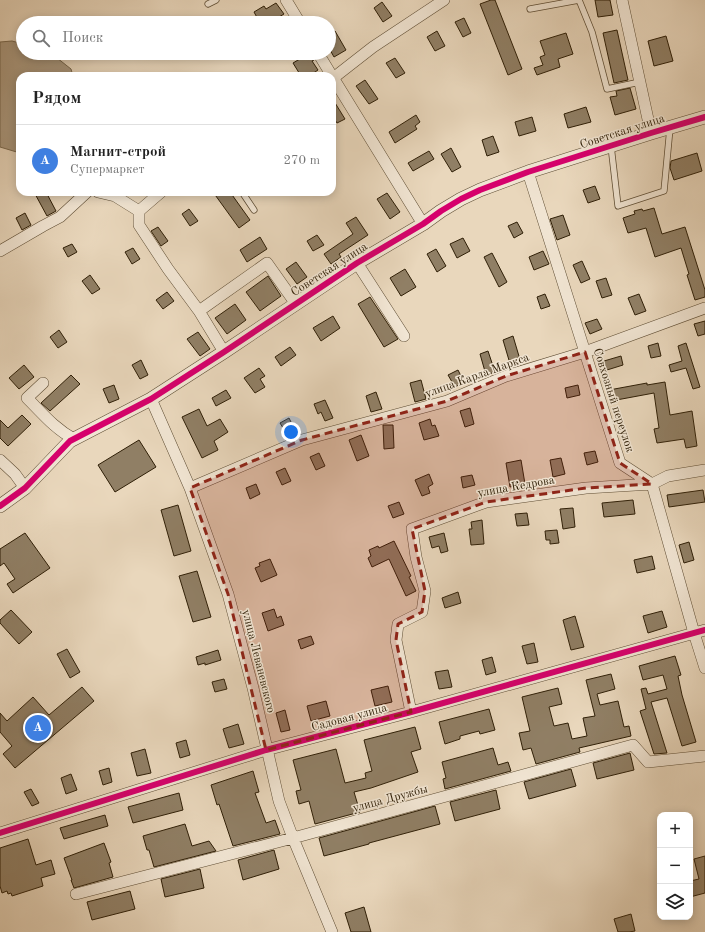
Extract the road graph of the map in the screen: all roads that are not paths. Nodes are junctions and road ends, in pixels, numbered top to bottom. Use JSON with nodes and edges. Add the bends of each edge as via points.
{"nodes":[{"id":1,"x":216,"y":0,"type":"edge"},
{"id":2,"x":286,"y":0,"type":"edge"},
{"id":3,"x":444,"y":0,"type":"edge"},
{"id":4,"x":579,"y":0,"type":"edge"},
{"id":5,"x":622,"y":0,"type":"edge"},
{"id":6,"x":208,"y":4,"type":"dead end"},
{"id":7,"x":530,"y":9,"type":"dead end"},
{"id":8,"x":296,"y":16,"type":"edge"},
{"id":9,"x":322,"y":60,"type":"edge"},
{"id":10,"x":329,"y":72,"type":"edge"},
{"id":11,"x":336,"y":74,"type":"edge"},
{"id":12,"x":640,"y":82,"type":"junction"},
{"id":13,"x":336,"y":83,"type":"edge"},
{"id":14,"x":705,"y":117,"type":"edge"},
{"id":15,"x":670,"y":127,"type":"junction"},
{"id":16,"x":651,"y":133,"type":"junction"},
{"id":17,"x":611,"y":146,"type":"junction"},
{"id":18,"x":528,"y":172,"type":"junction"},
{"id":19,"x":83,"y":196,"type":"edge"},
{"id":20,"x":115,"y":196,"type":"edge"},
{"id":21,"x":156,"y":196,"type":"edge"},
{"id":22,"x":245,"y":196,"type":"edge"},
{"id":23,"x":254,"y":210,"type":"dead end"},
{"id":24,"x":139,"y":211,"type":"junction"},
{"id":25,"x":423,"y":224,"type":"junction"},
{"id":26,"x":0,"y":251,"type":"edge"},
{"id":27,"x":357,"y":263,"type":"junction"},
{"id":28,"x":296,"y":304,"type":"junction"},
{"id":29,"x":705,"y":308,"type":"edge"},
{"id":30,"x":199,"y":311,"type":"junction"},
{"id":31,"x":404,"y":336,"type":"dead end"},
{"id":32,"x":224,"y":352,"type":"junction"},
{"id":33,"x":585,"y":352,"type":"junction"},
{"id":34,"x":43,"y":383,"type":"dead end"},
{"id":35,"x":151,"y":399,"type":"junction"},
{"id":36,"x":74,"y":439,"type":"junction"},
{"id":37,"x":0,"y":460,"type":"edge"},
{"id":38,"x":705,"y":470,"type":"edge"},
{"id":39,"x":652,"y":484,"type":"junction"},
{"id":40,"x":25,"y":488,"type":"junction"},
{"id":41,"x":190,"y":488,"type":"junction"},
{"id":42,"x":0,"y":506,"type":"edge"},
{"id":43,"x":705,"y":630,"type":"edge"},
{"id":44,"x":694,"y":633,"type":"junction"},
{"id":45,"x":705,"y":668,"type":"edge"},
{"id":46,"x":411,"y":712,"type":"junction"},
{"id":47,"x":266,"y":750,"type":"junction"},
{"id":48,"x":705,"y":756,"type":"edge"},
{"id":49,"x":0,"y":833,"type":"edge"},
{"id":50,"x":293,"y":838,"type":"junction"},
{"id":51,"x":76,"y":894,"type":"dead end"},
{"id":52,"x":332,"y":932,"type":"edge"}],
"edges":[{"from":1,"to":6,"type":"lane"},
{"from":2,"to":8,"type":"street"},
{"from":3,"to":11,"type":"street"},
{"from":4,"to":7,"type":"lane"},
{"from":4,"to":12,"type":"lane","via":[[592,32],[607,89]]},
{"from":5,"to":12,"type":"street"},
{"from":9,"to":10,"type":"street"},
{"from":12,"to":16,"type":"street"},
{"from":13,"to":25,"type":"street"},
{"from":14,"to":15,"type":"street","name":"Советская улица"},
{"from":15,"to":16,"type":"street","name":"Советская улица"},
{"from":15,"to":17,"type":"lane","via":[[664,191],[618,206]]},
{"from":16,"to":17,"type":"street","name":"Советская улица"},
{"from":17,"to":18,"type":"street","name":"Советская улица"},
{"from":18,"to":25,"type":"street","name":"Советская улица","via":[[461,199]]},
{"from":18,"to":33,"type":"street","name":"Совхозный переулок"},
{"from":19,"to":26,"type":"street","via":[[60,217]]},
{"from":20,"to":24,"type":"street"},
{"from":21,"to":24,"type":"street"},
{"from":22,"to":23,"type":"lane"},
{"from":24,"to":30,"type":"street","via":[[139,225]]},
{"from":25,"to":27,"type":"street","name":"Советская улица"},
{"from":27,"to":28,"type":"street","name":"Советская улица"},
{"from":27,"to":31,"type":"street"},
{"from":28,"to":30,"type":"street","via":[[267,263]]},
{"from":28,"to":32,"type":"street","name":"Советская улица"},
{"from":29,"to":33,"type":"street","name":"улица Карла Маркса"},
{"from":30,"to":32,"type":"street"},
{"from":32,"to":35,"type":"street","name":"Советская улица"},
{"from":33,"to":39,"type":"street","name":"Совхозный переулок","via":[[620,463]]},
{"from":33,"to":41,"type":"street","name":"улица Карла Маркса","via":[[506,376],[447,401],[302,440]]},
{"from":34,"to":36,"type":"street","via":[[27,398],[50,422]]},
{"from":35,"to":36,"type":"street","name":"Советская улица"},
{"from":35,"to":41,"type":"street","name":"улица Леваневского"},
{"from":36,"to":40,"type":"street","name":"Советская улица"},
{"from":37,"to":40,"type":"street"},
{"from":38,"to":39,"type":"street","name":"улица Кедрова","via":[[668,476]]},
{"from":39,"to":44,"type":"street"},
{"from":39,"to":46,"type":"street","name":"улица Кедрова","via":[[586,488],[486,502],[412,529],[425,591],[422,612],[398,624],[396,640]]},
{"from":40,"to":42,"type":"street","name":"Советская улица"},
{"from":41,"to":47,"type":"street","name":"улица Леваневского","via":[[228,594],[253,688]]},
{"from":43,"to":44,"type":"street","name":"Садовая улица"},
{"from":44,"to":45,"type":"street"},
{"from":44,"to":46,"type":"street","name":"Садовая улица"},
{"from":46,"to":47,"type":"street","name":"Садовая улица"},
{"from":47,"to":49,"type":"street","name":"Садовая улица"},
{"from":47,"to":50,"type":"street","name":"улица Леваневского","via":[[279,801]]},
{"from":48,"to":50,"type":"street","name":"улица Дружбы","via":[[648,762],[633,745]]},
{"from":50,"to":51,"type":"street","name":"улица Дружбы"},
{"from":50,"to":52,"type":"street","name":"улица Леваневского"}]}
